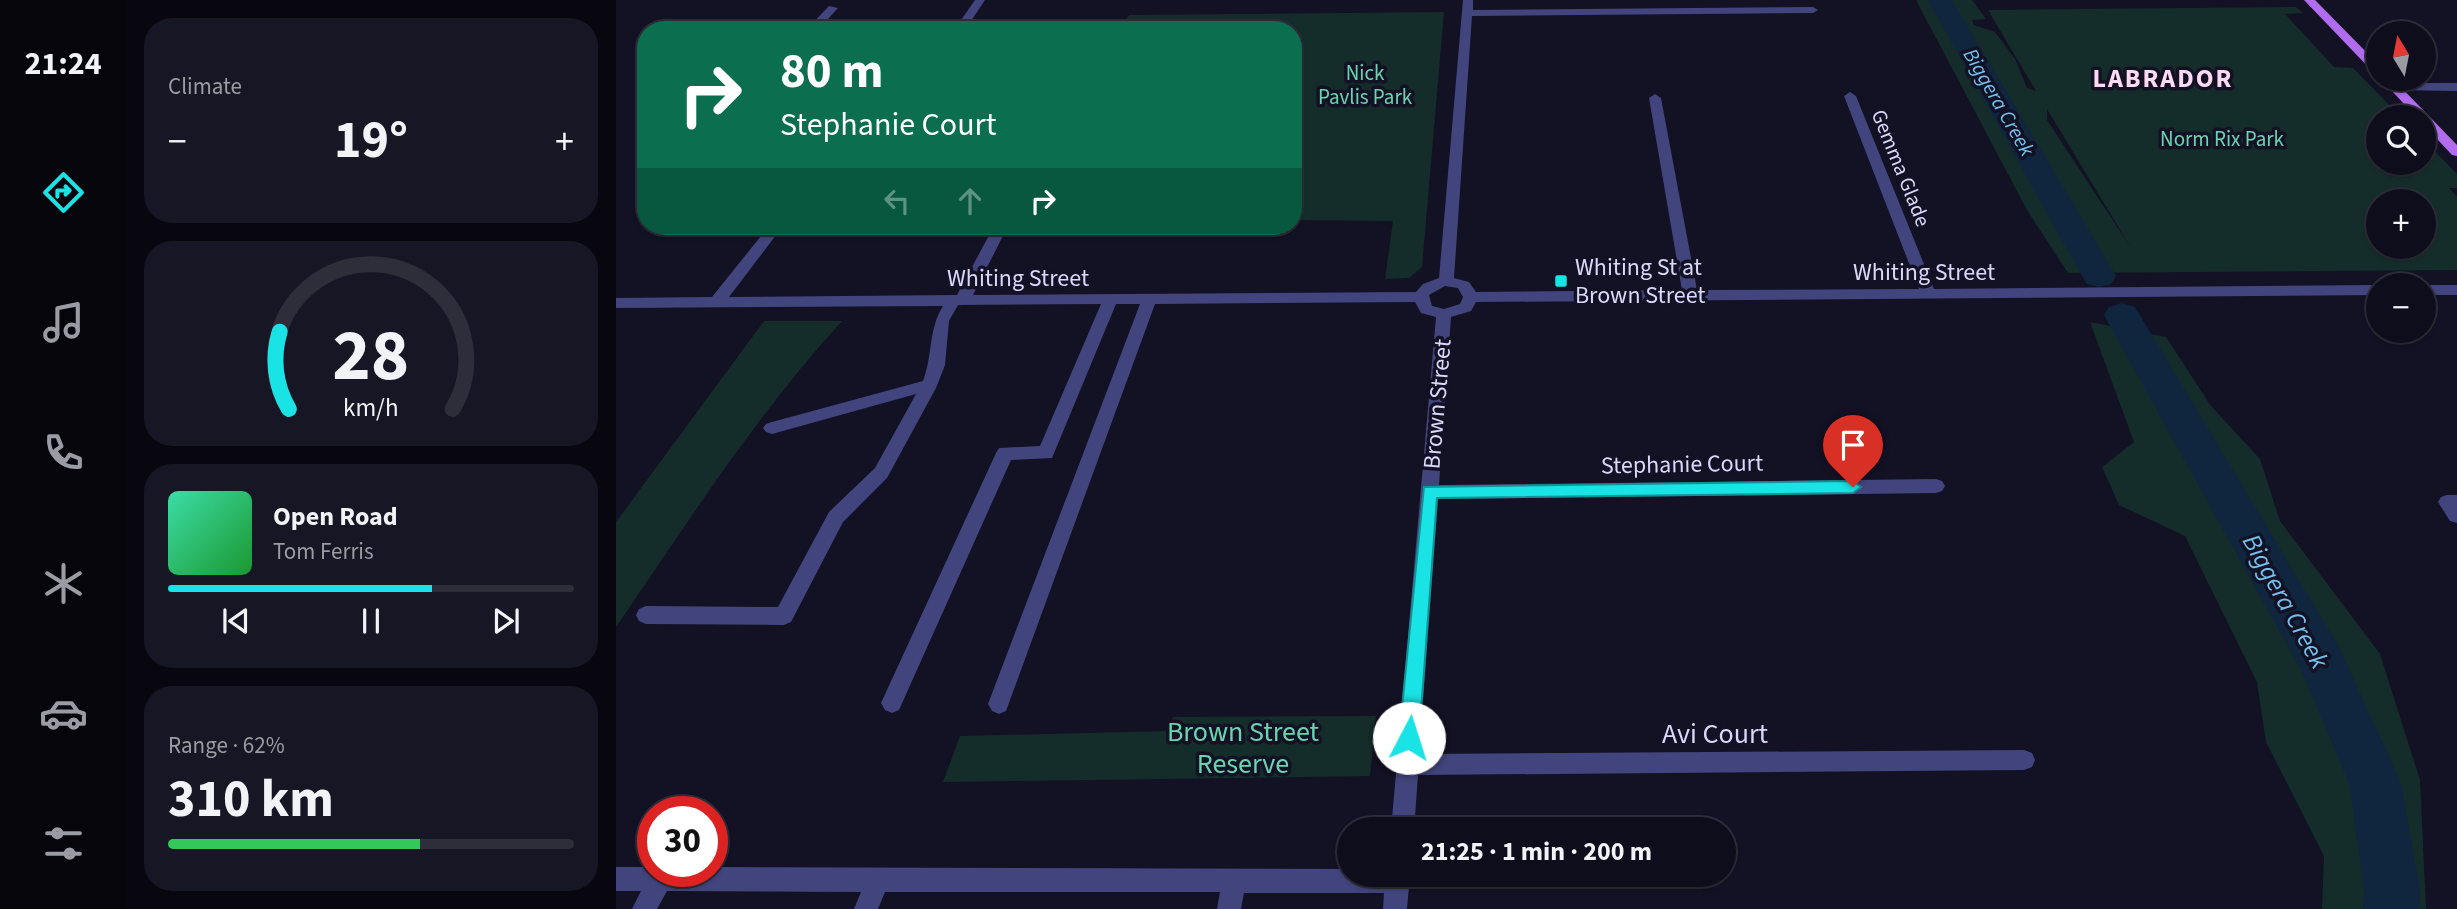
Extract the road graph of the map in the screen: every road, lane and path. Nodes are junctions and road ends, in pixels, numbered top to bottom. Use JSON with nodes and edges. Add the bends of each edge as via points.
{"nodes":[{"id":1,"x":981,"y":0,"type":"edge"},
{"id":2,"x":2309,"y":0,"type":"edge"},
{"id":3,"x":1468,"y":6,"type":"edge"},
{"id":4,"x":833,"y":8,"type":"dead end"},
{"id":5,"x":1813,"y":10,"type":"dead end"},
{"id":6,"x":820,"y":21,"type":"edge"},
{"id":7,"x":966,"y":21,"type":"edge"},
{"id":8,"x":2366,"y":58,"type":"edge"},
{"id":9,"x":2436,"y":86,"type":"edge"},
{"id":10,"x":2457,"y":87,"type":"edge"},
{"id":11,"x":2398,"y":91,"type":"edge"},
{"id":12,"x":1850,"y":96,"type":"dead end"},
{"id":13,"x":1655,"y":98,"type":"dead end"},
{"id":14,"x":2411,"y":105,"type":"edge"},
{"id":15,"x":2436,"y":131,"type":"edge"},
{"id":16,"x":2457,"y":152,"type":"edge"},
{"id":17,"x":769,"y":235,"type":"edge"},
{"id":18,"x":996,"y":235,"type":"edge"},
{"id":19,"x":1446,"y":281,"type":"junction"},
{"id":20,"x":2366,"y":290,"type":"edge"},
{"id":21,"x":2436,"y":290,"type":"edge"},
{"id":22,"x":2457,"y":290,"type":"edge"},
{"id":23,"x":1929,"y":294,"type":"junction"},
{"id":24,"x":1691,"y":296,"type":"junction"},
{"id":25,"x":1420,"y":297,"type":"junction"},
{"id":26,"x":1471,"y":297,"type":"junction"},
{"id":27,"x":1110,"y":300,"type":"junction"},
{"id":28,"x":1149,"y":300,"type":"junction"},
{"id":29,"x":957,"y":301,"type":"junction"},
{"id":30,"x":616,"y":303,"type":"edge"},
{"id":31,"x":716,"y":303,"type":"junction"},
{"id":32,"x":1444,"y":314,"type":"junction"},
{"id":33,"x":929,"y":385,"type":"junction"},
{"id":34,"x":772,"y":428,"type":"dead end"},
{"id":35,"x":1936,"y":486,"type":"dead end"},
{"id":36,"x":1429,"y":492,"type":"junction"},
{"id":37,"x":2457,"y":502,"type":"edge"},
{"id":38,"x":2457,"y":516,"type":"edge"},
{"id":39,"x":646,"y":615,"type":"dead end"},
{"id":40,"x":892,"y":703,"type":"dead end"},
{"id":41,"x":999,"y":704,"type":"dead end"},
{"id":42,"x":2024,"y":760,"type":"dead end"},
{"id":43,"x":1407,"y":765,"type":"junction"},
{"id":44,"x":1403,"y":817,"type":"edge"},
{"id":45,"x":616,"y":879,"type":"edge"},
{"id":46,"x":637,"y":879,"type":"edge"},
{"id":47,"x":728,"y":879,"type":"edge"},
{"id":48,"x":1337,"y":879,"type":"edge"},
{"id":49,"x":878,"y":880,"type":"junction"},
{"id":50,"x":1234,"y":881,"type":"junction"},
{"id":51,"x":657,"y":887,"type":"edge"},
{"id":52,"x":1397,"y":887,"type":"edge"},
{"id":53,"x":644,"y":909,"type":"edge"},
{"id":54,"x":866,"y":909,"type":"edge"},
{"id":55,"x":1229,"y":909,"type":"edge"},
{"id":56,"x":1395,"y":909,"type":"edge"}],
"edges":[{"from":1,"to":7,"type":"street"},
{"from":2,"to":8,"type":"main road"},
{"from":3,"to":5,"type":"street"},
{"from":3,"to":19,"type":"street"},
{"from":4,"to":6,"type":"street"},
{"from":9,"to":10,"type":"street"},
{"from":11,"to":14,"type":"main road"},
{"from":12,"to":23,"type":"street","name":"Gemma Glade"},
{"from":13,"to":24,"type":"street"},
{"from":15,"to":16,"type":"main road"},
{"from":17,"to":31,"type":"street"},
{"from":18,"to":29,"type":"street"},
{"from":19,"to":25,"type":"street","via":[[1431,284]]},
{"from":19,"to":26,"type":"street","via":[[1464,285]]},
{"from":20,"to":23,"type":"street","name":"Whiting Street"},
{"from":21,"to":22,"type":"street"},
{"from":23,"to":24,"type":"street","name":"Whiting Street"},
{"from":24,"to":26,"type":"street","name":"Whiting Street"},
{"from":25,"to":28,"type":"street","name":"Whiting Street"},
{"from":25,"to":32,"type":"street","via":[[1426,309]]},
{"from":26,"to":32,"type":"street","via":[[1466,307]]},
{"from":27,"to":28,"type":"street","name":"Whiting Street"},
{"from":27,"to":29,"type":"street","name":"Whiting Street"},
{"from":27,"to":40,"type":"street","via":[[1046,453],[1005,453]]},
{"from":28,"to":41,"type":"street"},
{"from":29,"to":31,"type":"street","name":"Whiting Street"},
{"from":29,"to":33,"type":"street","via":[[942,321],[937,365]]},
{"from":30,"to":31,"type":"street","name":"Whiting Street"},
{"from":32,"to":36,"type":"street","name":"Brown Street"},
{"from":33,"to":34,"type":"street"},
{"from":33,"to":39,"type":"street","via":[[881,472],[836,517],[784,616]]},
{"from":35,"to":36,"type":"street","name":"Stephanie Court"},
{"from":36,"to":43,"type":"street","name":"Brown Street"},
{"from":37,"to":38,"type":"street","via":[[2447,502]]},
{"from":42,"to":43,"type":"street","name":"Avi Court"},
{"from":43,"to":44,"type":"street","name":"Brown Street"},
{"from":45,"to":46,"type":"street"},
{"from":47,"to":49,"type":"street"},
{"from":48,"to":50,"type":"street"},
{"from":49,"to":50,"type":"street"},
{"from":49,"to":54,"type":"street"},
{"from":50,"to":55,"type":"street"},
{"from":51,"to":53,"type":"street"},
{"from":52,"to":56,"type":"street"}]}
